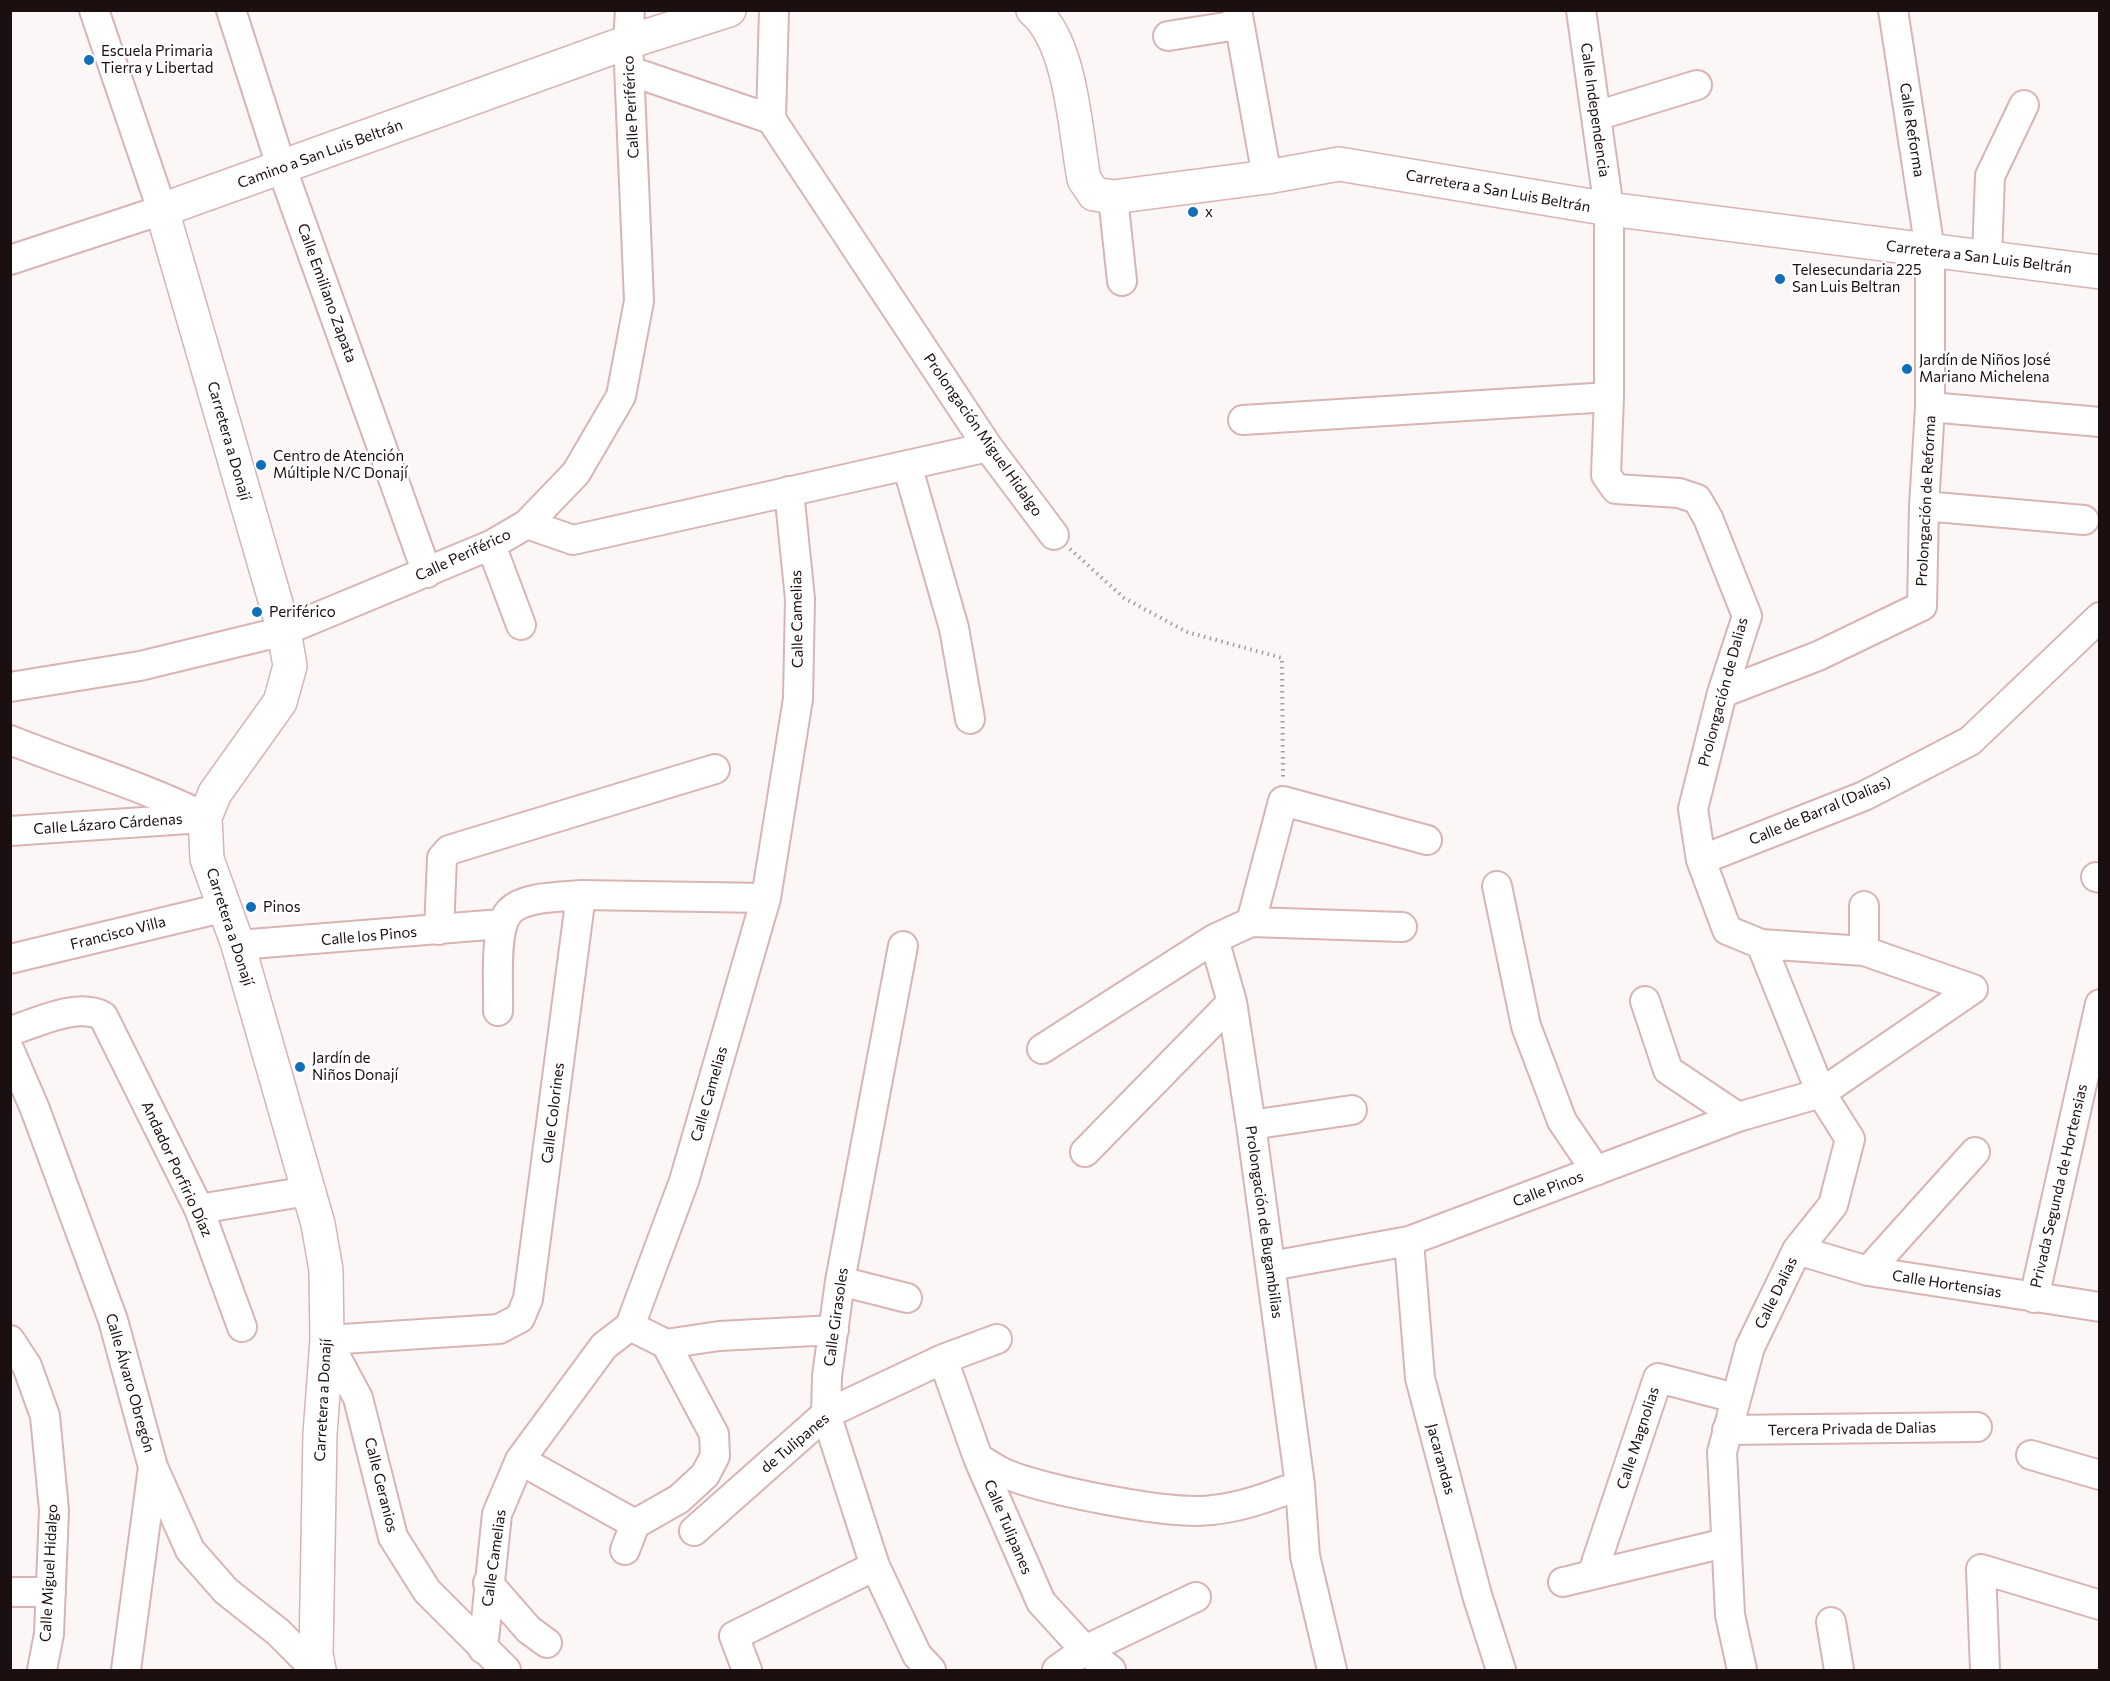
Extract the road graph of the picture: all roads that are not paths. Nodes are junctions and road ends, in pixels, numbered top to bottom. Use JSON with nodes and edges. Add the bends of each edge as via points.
{"nodes":[{"id":1,"x":94,"y":10,"type":"edge"},
{"id":2,"x":231,"y":10,"type":"edge"},
{"id":3,"x":729,"y":10,"type":"edge"},
{"id":4,"x":774,"y":10,"type":"edge"},
{"id":5,"x":1033,"y":10,"type":"edge"},
{"id":6,"x":1581,"y":10,"type":"edge"},
{"id":7,"x":1893,"y":10,"type":"edge"},
{"id":8,"x":1237,"y":17,"type":"edge"},
{"id":9,"x":1168,"y":36,"type":"dead end"},
{"id":10,"x":629,"y":41,"type":"edge"},
{"id":11,"x":1697,"y":85,"type":"dead end"},
{"id":12,"x":2024,"y":105,"type":"dead end"},
{"id":13,"x":1596,"y":116,"type":"junction"},
{"id":14,"x":771,"y":119,"type":"junction"},
{"id":15,"x":282,"y":169,"type":"junction"},
{"id":16,"x":1267,"y":177,"type":"junction"},
{"id":17,"x":1113,"y":197,"type":"junction"},
{"id":18,"x":1609,"y":209,"type":"junction"},
{"id":19,"x":162,"y":210,"type":"junction"},
{"id":20,"x":1930,"y":250,"type":"junction"},
{"id":21,"x":1988,"y":258,"type":"junction"},
{"id":22,"x":10,"y":260,"type":"edge"},
{"id":23,"x":2100,"y":272,"type":"edge"},
{"id":24,"x":1122,"y":281,"type":"dead end"},
{"id":25,"x":1609,"y":397,"type":"junction"},
{"id":26,"x":1930,"y":407,"type":"junction"},
{"id":27,"x":1243,"y":420,"type":"dead end"},
{"id":28,"x":2100,"y":422,"type":"edge"},
{"id":29,"x":988,"y":447,"type":"junction"},
{"id":30,"x":907,"y":465,"type":"junction"},
{"id":31,"x":789,"y":492,"type":"junction"},
{"id":32,"x":1924,"y":506,"type":"junction"},
{"id":33,"x":2084,"y":520,"type":"dead end"},
{"id":34,"x":526,"y":524,"type":"junction"},
{"id":35,"x":1054,"y":536,"type":"road end"},
{"id":36,"x":491,"y":544,"type":"junction"},
{"id":37,"x":427,"y":573,"type":"junction"},
{"id":38,"x":2100,"y":617,"type":"edge"},
{"id":39,"x":521,"y":625,"type":"dead end"},
{"id":40,"x":284,"y":631,"type":"junction"},
{"id":41,"x":10,"y":687,"type":"edge"},
{"id":42,"x":1722,"y":693,"type":"junction"},
{"id":43,"x":970,"y":719,"type":"dead end"},
{"id":44,"x":10,"y":740,"type":"edge"},
{"id":45,"x":715,"y":769,"type":"dead end"},
{"id":46,"x":205,"y":817,"type":"junction"},
{"id":47,"x":10,"y":831,"type":"edge"},
{"id":48,"x":1427,"y":840,"type":"dead end"},
{"id":49,"x":1701,"y":860,"type":"junction"},
{"id":50,"x":1497,"y":886,"type":"dead end"},
{"id":51,"x":581,"y":895,"type":"junction"},
{"id":52,"x":766,"y":898,"type":"junction"},
{"id":53,"x":1864,"y":906,"type":"dead end"},
{"id":54,"x":226,"y":907,"type":"junction"},
{"id":55,"x":1251,"y":922,"type":"junction"},
{"id":56,"x":501,"y":924,"type":"junction"},
{"id":57,"x":1402,"y":927,"type":"dead end"},
{"id":58,"x":438,"y":930,"type":"junction"},
{"id":59,"x":1214,"y":939,"type":"junction"},
{"id":60,"x":1761,"y":944,"type":"junction"},
{"id":61,"x":238,"y":945,"type":"junction"},
{"id":62,"x":903,"y":946,"type":"dead end"},
{"id":63,"x":1864,"y":951,"type":"junction"},
{"id":64,"x":10,"y":959,"type":"edge"},
{"id":65,"x":1645,"y":1001,"type":"dead end"},
{"id":66,"x":1232,"y":1002,"type":"junction"},
{"id":67,"x":2100,"y":1004,"type":"edge"},
{"id":68,"x":498,"y":1011,"type":"dead end"},
{"id":69,"x":10,"y":1031,"type":"edge"},
{"id":70,"x":1042,"y":1049,"type":"dead end"},
{"id":71,"x":10,"y":1051,"type":"edge"},
{"id":72,"x":1821,"y":1094,"type":"junction"},
{"id":73,"x":1352,"y":1110,"type":"dead end"},
{"id":74,"x":1738,"y":1117,"type":"junction"},
{"id":75,"x":1251,"y":1125,"type":"junction"},
{"id":76,"x":1085,"y":1152,"type":"dead end"},
{"id":77,"x":1975,"y":1152,"type":"dead end"},
{"id":78,"x":1596,"y":1171,"type":"junction"},
{"id":79,"x":308,"y":1191,"type":"junction"},
{"id":80,"x":199,"y":1209,"type":"junction"},
{"id":81,"x":1409,"y":1241,"type":"junction"},
{"id":82,"x":1797,"y":1250,"type":"junction"},
{"id":83,"x":1271,"y":1266,"type":"junction"},
{"id":84,"x":1868,"y":1271,"type":"junction"},
{"id":85,"x":840,"y":1281,"type":"junction"},
{"id":86,"x":907,"y":1298,"type":"dead end"},
{"id":87,"x":2034,"y":1298,"type":"junction"},
{"id":88,"x":2100,"y":1307,"type":"edge"},
{"id":89,"x":630,"y":1326,"type":"junction"},
{"id":90,"x":242,"y":1327,"type":"dead end"},
{"id":91,"x":834,"y":1330,"type":"junction"},
{"id":92,"x":997,"y":1339,"type":"dead end"},
{"id":93,"x":10,"y":1340,"type":"edge"},
{"id":94,"x":327,"y":1340,"type":"junction"},
{"id":95,"x":666,"y":1344,"type":"junction"},
{"id":96,"x":943,"y":1359,"type":"junction"},
{"id":97,"x":1735,"y":1398,"type":"junction"},
{"id":98,"x":826,"y":1414,"type":"junction"},
{"id":99,"x":1977,"y":1427,"type":"dead end"},
{"id":100,"x":1728,"y":1430,"type":"junction"},
{"id":101,"x":2031,"y":1455,"type":"dead end"},
{"id":102,"x":978,"y":1458,"type":"junction"},
{"id":103,"x":520,"y":1460,"type":"junction"},
{"id":104,"x":153,"y":1467,"type":"junction"},
{"id":105,"x":2100,"y":1475,"type":"edge"},
{"id":106,"x":1300,"y":1485,"type":"junction"},
{"id":107,"x":635,"y":1524,"type":"junction"},
{"id":108,"x":694,"y":1531,"type":"dead end"},
{"id":109,"x":1725,"y":1543,"type":"junction"},
{"id":110,"x":625,"y":1550,"type":"dead end"},
{"id":111,"x":875,"y":1566,"type":"junction"},
{"id":112,"x":1592,"y":1575,"type":"junction"},
{"id":113,"x":1563,"y":1582,"type":"dead end"},
{"id":114,"x":488,"y":1583,"type":"junction"},
{"id":115,"x":10,"y":1592,"type":"edge"},
{"id":116,"x":51,"y":1592,"type":"junction"},
{"id":117,"x":1196,"y":1597,"type":"dead end"},
{"id":118,"x":2100,"y":1605,"type":"edge"},
{"id":119,"x":1831,"y":1622,"type":"dead end"},
{"id":120,"x":547,"y":1643,"type":"dead end"},
{"id":121,"x":483,"y":1649,"type":"junction"},
{"id":122,"x":1086,"y":1650,"type":"junction"},
{"id":123,"x":42,"y":1671,"type":"edge"},
{"id":124,"x":126,"y":1671,"type":"edge"},
{"id":125,"x":317,"y":1671,"type":"edge"},
{"id":126,"x":506,"y":1671,"type":"edge"},
{"id":127,"x":747,"y":1671,"type":"edge"},
{"id":128,"x":931,"y":1671,"type":"edge"},
{"id":129,"x":1057,"y":1671,"type":"edge"},
{"id":130,"x":1111,"y":1671,"type":"edge"},
{"id":131,"x":1332,"y":1671,"type":"edge"},
{"id":132,"x":1501,"y":1671,"type":"edge"},
{"id":133,"x":1742,"y":1671,"type":"edge"},
{"id":134,"x":1839,"y":1671,"type":"edge"},
{"id":135,"x":1985,"y":1671,"type":"edge"}],
"edges":[{"from":1,"to":19,"type":"street","name":"Carretera a Donají"},
{"from":2,"to":15,"type":"street","name":"Calle Emiliano Zapata"},
{"from":3,"to":10,"type":"main road"},
{"from":4,"to":14,"type":"street"},
{"from":5,"to":17,"type":"main road","via":[[1044,20],[1063,60],[1084,179],[1094,194]]},
{"from":6,"to":13,"type":"street","name":"Calle Independencia"},
{"from":7,"to":20,"type":"street","name":"Calle Reforma"},
{"from":8,"to":9,"type":"street"},
{"from":8,"to":16,"type":"street"},
{"from":10,"to":14,"type":"street"},
{"from":10,"to":15,"type":"main road","name":"Camino a San Luis Beltrán"},
{"from":10,"to":34,"type":"street","name":"Calle Periférico","via":[[639,301],[621,396],[576,473]]},
{"from":11,"to":13,"type":"street"},
{"from":12,"to":21,"type":"street","via":[[1990,176]]},
{"from":13,"to":18,"type":"street","name":"Calle Independencia"},
{"from":14,"to":29,"type":"street","name":"Prolongación Miguel Hidalgo"},
{"from":15,"to":19,"type":"main road","name":"Camino a San Luis Beltrán"},
{"from":15,"to":37,"type":"street","name":"Calle Emiliano Zapata"},
{"from":16,"to":17,"type":"main road","name":"Carretera a San Luis Beltrán"},
{"from":16,"to":18,"type":"main road","name":"Carretera a San Luis Beltrán","via":[[1339,164]]},
{"from":17,"to":24,"type":"street"},
{"from":18,"to":20,"type":"main road","name":"Carretera a San Luis Beltrán"},
{"from":18,"to":25,"type":"street","name":"Prolongación de Dalias"},
{"from":19,"to":22,"type":"street","name":"Camino a San Luis Beltrán"},
{"from":19,"to":40,"type":"main road","name":"Carretera a Donají"},
{"from":20,"to":21,"type":"main road","name":"Carretera a San Luis Beltrán"},
{"from":20,"to":26,"type":"street","name":"Prolongación de Reforma"},
{"from":21,"to":23,"type":"main road","name":"Carretera a San Luis Beltrán"},
{"from":25,"to":27,"type":"street"},
{"from":25,"to":42,"type":"street","name":"Prolongación de Dalias","via":[[1606,475],[1610,483],[1616,489],[1679,493],[1697,499],[1747,616]]},
{"from":26,"to":28,"type":"street"},
{"from":26,"to":32,"type":"street","name":"Prolongación de Reforma"},
{"from":29,"to":30,"type":"street"},
{"from":29,"to":35,"type":"street","name":"Prolongación Miguel Hidalgo"},
{"from":30,"to":31,"type":"street"},
{"from":30,"to":43,"type":"street","via":[[954,628]]},
{"from":31,"to":34,"type":"street","via":[[573,540]]},
{"from":31,"to":52,"type":"street","name":"Calle Camelias","via":[[800,599],[798,699]]},
{"from":32,"to":33,"type":"street"},
{"from":32,"to":42,"type":"street","name":"Prolongación de Reforma","via":[[1922,606],[1818,656]]},
{"from":34,"to":36,"type":"street","name":"Calle Periférico"},
{"from":36,"to":37,"type":"street","name":"Calle Periférico"},
{"from":36,"to":39,"type":"street"},
{"from":37,"to":40,"type":"street","name":"Calle Periférico"},
{"from":38,"to":49,"type":"street","name":"Calle de Barral (Dalias)","via":[[1970,741],[1864,796]]},
{"from":40,"to":41,"type":"street","name":"Calle Periférico","via":[[140,666]]},
{"from":40,"to":46,"type":"main road","name":"Carretera a Donají","via":[[290,666],[280,702],[215,793]]},
{"from":42,"to":49,"type":"street","name":"Prolongación de Dalias","via":[[1693,809]]},
{"from":44,"to":46,"type":"street","via":[[163,796]]},
{"from":45,"to":58,"type":"street","via":[[449,850],[442,858]]},
{"from":46,"to":47,"type":"street","name":"Calle Lázaro Cárdenas"},
{"from":46,"to":54,"type":"main road","name":"Carretera a Donají","via":[[207,859]]},
{"from":48,"to":55,"type":"street","via":[[1283,801]]},
{"from":49,"to":60,"type":"street","name":"Prolongación de Dalias","via":[[1727,930]]},
{"from":50,"to":78,"type":"street","via":[[1526,1026],[1562,1121]]},
{"from":51,"to":52,"type":"street"},
{"from":51,"to":56,"type":"street","via":[[540,898],[511,910]]},
{"from":51,"to":94,"type":"street","name":"Calle Colorines","via":[[528,1299],[520,1318],[499,1329]]},
{"from":52,"to":89,"type":"street","name":"Calle Camelias","via":[[684,1181]]},
{"from":53,"to":63,"type":"street"},
{"from":54,"to":61,"type":"main road","name":"Carretera a Donají"},
{"from":54,"to":64,"type":"street","name":"Francisco Villa"},
{"from":55,"to":57,"type":"street"},
{"from":55,"to":59,"type":"street"},
{"from":56,"to":58,"type":"street","name":"Calle los Pinos"},
{"from":56,"to":68,"type":"street"},
{"from":58,"to":61,"type":"street","name":"Calle los Pinos"},
{"from":59,"to":66,"type":"street","name":"Prolongación de Bugambilias"},
{"from":59,"to":70,"type":"street"},
{"from":60,"to":63,"type":"street","name":"Prolongación de Dalias"},
{"from":60,"to":72,"type":"street","name":"Calle Dalias"},
{"from":61,"to":79,"type":"main road","name":"Carretera a Donají"},
{"from":62,"to":85,"type":"street","name":"Calle Girasoles"},
{"from":63,"to":72,"type":"street","name":"Calle Pinos","via":[[1973,988]]},
{"from":65,"to":74,"type":"street","via":[[1668,1070]]},
{"from":66,"to":75,"type":"street","name":"Prolongación de Bugambilias"},
{"from":66,"to":76,"type":"street"},
{"from":67,"to":87,"type":"street","name":"Privada Segunda de Hortensias"},
{"from":69,"to":80,"type":"street","name":"Andador Porfirio Díaz","via":[[86,1010],[103,1016]]},
{"from":71,"to":104,"type":"street","name":"Calle Álvaro Obregón","via":[[113,1320]]},
{"from":72,"to":74,"type":"street","name":"Calle Pinos"},
{"from":72,"to":82,"type":"street","name":"Calle Dalias","via":[[1851,1139],[1833,1205]]},
{"from":73,"to":75,"type":"street"},
{"from":74,"to":78,"type":"street","name":"Calle Pinos"},
{"from":75,"to":83,"type":"street","name":"Prolongación de Bugambilias"},
{"from":77,"to":84,"type":"street"},
{"from":78,"to":81,"type":"street","name":"Calle Pinos"},
{"from":79,"to":80,"type":"street"},
{"from":79,"to":94,"type":"main road","name":"Carretera a Donají","via":[[326,1270]]},
{"from":80,"to":90,"type":"street","name":"Andador Porfirio Díaz"},
{"from":81,"to":83,"type":"street","name":"Calle Pinos"},
{"from":81,"to":132,"type":"street","name":"Jacarandas","via":[[1420,1378]]},
{"from":82,"to":84,"type":"street","name":"Calle Hortensias"},
{"from":82,"to":97,"type":"street","name":"Calle Dalias","via":[[1750,1347]]},
{"from":83,"to":106,"type":"street","name":"Prolongación de Bugambilias"},
{"from":84,"to":87,"type":"street","name":"Calle Hortensias"},
{"from":85,"to":86,"type":"street"},
{"from":85,"to":91,"type":"street","name":"Calle Girasoles"},
{"from":87,"to":88,"type":"street","name":"Calle Hortensias"},
{"from":89,"to":95,"type":"street"},
{"from":89,"to":103,"type":"street","name":"Calle Camelias","via":[[604,1346]]},
{"from":91,"to":95,"type":"street","via":[[719,1336]]},
{"from":91,"to":98,"type":"street","name":"Calle Girasoles"},
{"from":92,"to":96,"type":"street","name":"de Tulipanes"},
{"from":93,"to":116,"type":"street","name":"Calle Miguel Hidalgo","via":[[27,1366],[45,1416],[54,1510]]},
{"from":94,"to":121,"type":"street","name":"Calle Geranios","via":[[358,1398],[393,1537],[427,1591]]},
{"from":94,"to":125,"type":"main road","name":"Carretera a Donají","via":[[320,1434]]},
{"from":95,"to":107,"type":"street","via":[[714,1434],[715,1455],[705,1475],[679,1499]]},
{"from":96,"to":98,"type":"street","name":"de Tulipanes"},
{"from":96,"to":102,"type":"street","name":"Calle Tulipanes"},
{"from":97,"to":100,"type":"street","name":"Calle Dalias"},
{"from":97,"to":112,"type":"street","name":"Calle Magnolias","via":[[1658,1378]]},
{"from":98,"to":108,"type":"street","name":"de Tulipanes"},
{"from":98,"to":111,"type":"street","name":"Calle Girasoles"},
{"from":99,"to":100,"type":"street","name":"Tercera Privada de Dalias"},
{"from":100,"to":109,"type":"street","name":"Calle Dalias","via":[[1722,1452]]},
{"from":101,"to":105,"type":"street"},
{"from":102,"to":106,"type":"street","via":[[1006,1474],[1048,1486],[1158,1507],[1210,1511],[1257,1501]]},
{"from":102,"to":122,"type":"street","name":"Calle Tulipanes","via":[[1041,1602]]},
{"from":103,"to":107,"type":"street"},
{"from":103,"to":114,"type":"street","name":"Calle Camelias","via":[[497,1514]]},
{"from":104,"to":124,"type":"street"},
{"from":104,"to":125,"type":"street","name":"Calle Álvaro Obregón","via":[[190,1550],[226,1591],[278,1632]]},
{"from":106,"to":131,"type":"street","name":"Prolongación de Bugambilias","via":[[1305,1556]]},
{"from":107,"to":110,"type":"street"},
{"from":109,"to":112,"type":"street"},
{"from":109,"to":133,"type":"street","name":"Calle Dalias","via":[[1730,1615]]},
{"from":111,"to":127,"type":"street","via":[[734,1636]]},
{"from":111,"to":128,"type":"street","name":"Calle Girasoles","via":[[917,1655]]},
{"from":112,"to":113,"type":"street"},
{"from":114,"to":120,"type":"street","via":[[529,1630]]},
{"from":114,"to":121,"type":"street","name":"Calle Camelias"},
{"from":115,"to":116,"type":"street"},
{"from":116,"to":123,"type":"street","name":"Calle Miguel Hidalgo"},
{"from":117,"to":122,"type":"street"},
{"from":118,"to":135,"type":"street","via":[[1981,1569]]},
{"from":119,"to":134,"type":"street"},
{"from":121,"to":126,"type":"street","name":"Calle Geranios"},
{"from":122,"to":129,"type":"street"},
{"from":122,"to":130,"type":"street","name":"Calle Tulipanes"}]}
